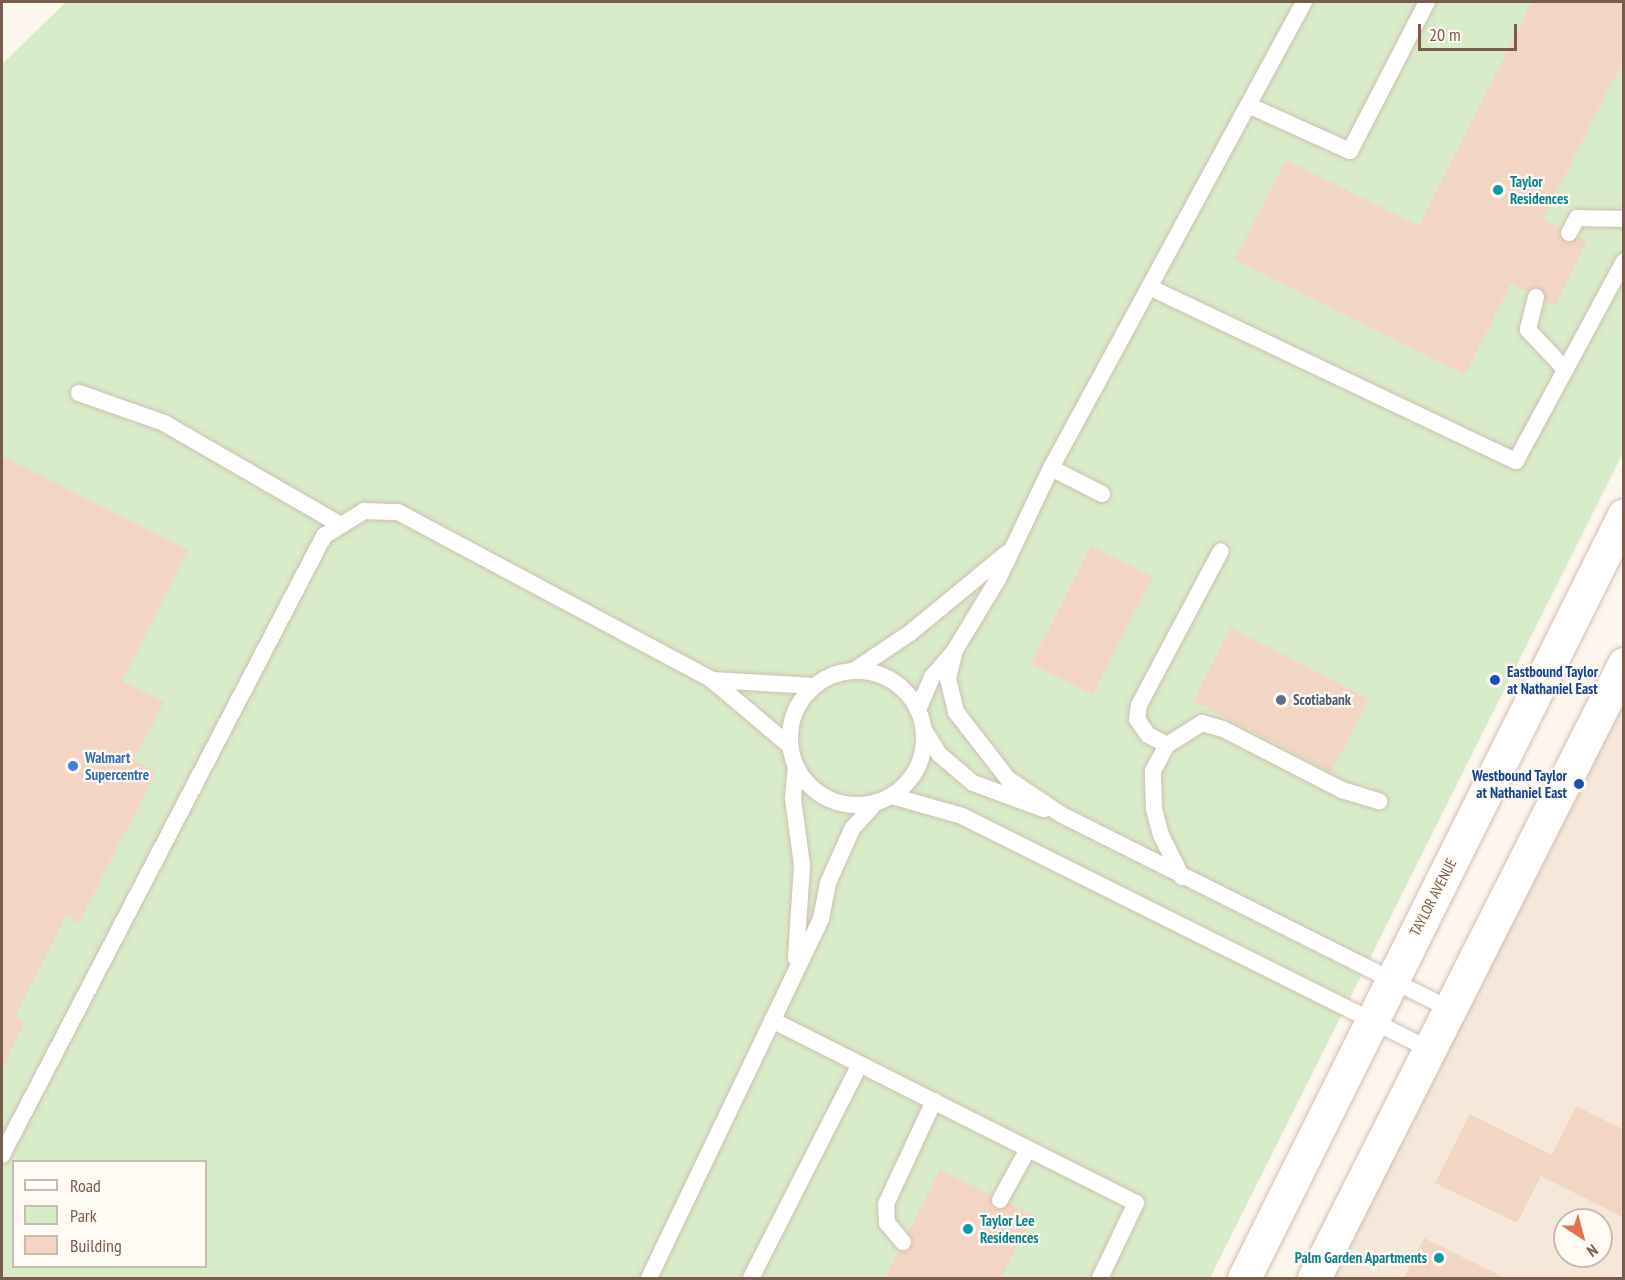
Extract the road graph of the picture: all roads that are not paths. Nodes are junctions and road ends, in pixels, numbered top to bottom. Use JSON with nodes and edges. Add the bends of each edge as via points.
{"nodes":[{"id":1,"x":1304,"y":2,"type":"edge"},
{"id":2,"x":1427,"y":2,"type":"edge"},
{"id":3,"x":1248,"y":105,"type":"junction"},
{"id":4,"x":1623,"y":219,"type":"edge"},
{"id":5,"x":1569,"y":233,"type":"dead end"},
{"id":6,"x":1623,"y":261,"type":"edge"},
{"id":7,"x":1149,"y":288,"type":"junction"},
{"id":8,"x":1536,"y":297,"type":"dead end"},
{"id":9,"x":1565,"y":369,"type":"junction"},
{"id":10,"x":79,"y":393,"type":"dead end"},
{"id":11,"x":1051,"y":468,"type":"junction"},
{"id":12,"x":1102,"y":494,"type":"dead end"},
{"id":13,"x":1623,"y":515,"type":"edge"},
{"id":14,"x":341,"y":525,"type":"junction"},
{"id":15,"x":1221,"y":551,"type":"dead end"},
{"id":16,"x":1008,"y":553,"type":"junction"},
{"id":17,"x":955,"y":650,"type":"junction"},
{"id":18,"x":1623,"y":664,"type":"edge"},
{"id":19,"x":855,"y":670,"type":"junction"},
{"id":20,"x":712,"y":680,"type":"junction"},
{"id":21,"x":814,"y":686,"type":"junction"},
{"id":22,"x":918,"y":710,"type":"junction"},
{"id":23,"x":923,"y":729,"type":"junction"},
{"id":24,"x":1167,"y":745,"type":"junction"},
{"id":25,"x":790,"y":746,"type":"junction"},
{"id":26,"x":796,"y":767,"type":"junction"},
{"id":27,"x":892,"y":796,"type":"junction"},
{"id":28,"x":1380,"y":801,"type":"dead end"},
{"id":29,"x":876,"y":802,"type":"junction"},
{"id":30,"x":1062,"y":815,"type":"junction"},
{"id":31,"x":1182,"y":877,"type":"junction"},
{"id":32,"x":796,"y":965,"type":"junction"},
{"id":33,"x":1391,"y":981,"type":"junction"},
{"id":34,"x":1449,"y":1009,"type":"junction"},
{"id":35,"x":772,"y":1020,"type":"junction"},
{"id":36,"x":1371,"y":1020,"type":"junction"},
{"id":37,"x":1429,"y":1049,"type":"junction"},
{"id":38,"x":860,"y":1064,"type":"junction"},
{"id":39,"x":934,"y":1101,"type":"junction"},
{"id":40,"x":1028,"y":1149,"type":"junction"},
{"id":41,"x":2,"y":1155,"type":"edge"},
{"id":42,"x":1000,"y":1200,"type":"dead end"},
{"id":43,"x":903,"y":1242,"type":"dead end"},
{"id":44,"x":649,"y":1278,"type":"edge"},
{"id":45,"x":751,"y":1278,"type":"edge"},
{"id":46,"x":1100,"y":1278,"type":"edge"},
{"id":47,"x":1244,"y":1278,"type":"edge"},
{"id":48,"x":1314,"y":1278,"type":"edge"}],
"edges":[{"from":1,"to":3,"type":"lane"},
{"from":2,"to":3,"type":"lane","via":[[1350,151]]},
{"from":3,"to":7,"type":"lane"},
{"from":4,"to":5,"type":"lane","via":[[1577,218]]},
{"from":6,"to":9,"type":"lane"},
{"from":7,"to":9,"type":"lane","via":[[1516,460]]},
{"from":7,"to":11,"type":"lane"},
{"from":8,"to":9,"type":"lane","via":[[1528,330]]},
{"from":10,"to":14,"type":"lane","via":[[164,423]]},
{"from":11,"to":12,"type":"lane"},
{"from":11,"to":16,"type":"lane"},
{"from":13,"to":33,"type":"main road","name":"TAYLOR AVENUE"},
{"from":14,"to":20,"type":"lane","via":[[364,511],[398,512]]},
{"from":14,"to":41,"type":"lane","via":[[324,536]]},
{"from":15,"to":24,"type":"lane","via":[[1139,705],[1137,719],[1148,735]]},
{"from":16,"to":17,"type":"lane","via":[[998,579]]},
{"from":16,"to":19,"type":"lane","via":[[910,633]]},
{"from":17,"to":22,"type":"lane","via":[[932,677]]},
{"from":17,"to":30,"type":"lane","via":[[948,679],[956,712],[1008,779]]},
{"from":18,"to":34,"type":"main road"},
{"from":19,"to":21,"type":"lane","via":[[833,675]]},
{"from":19,"to":22,"type":"lane","via":[[877,673],[897,683]]},
{"from":20,"to":21,"type":"lane"},
{"from":20,"to":25,"type":"lane"},
{"from":21,"to":25,"type":"lane","via":[[799,703],[791,724]]},
{"from":22,"to":23,"type":"lane"},
{"from":23,"to":27,"type":"lane","via":[[921,762],[909,782]]},
{"from":23,"to":30,"type":"lane","via":[[939,754],[973,783]]},
{"from":24,"to":28,"type":"lane","via":[[1202,723],[1223,729],[1342,790]]},
{"from":24,"to":31,"type":"lane","via":[[1153,771],[1154,808],[1161,835]]},
{"from":25,"to":26,"type":"lane"},
{"from":26,"to":29,"type":"lane","via":[[809,786],[827,799],[849,805]]},
{"from":26,"to":32,"type":"lane","via":[[793,799],[802,865]]},
{"from":27,"to":29,"type":"lane"},
{"from":27,"to":36,"type":"lane","via":[[962,816]]},
{"from":29,"to":32,"type":"lane","via":[[852,829],[828,883],[821,919]]},
{"from":30,"to":31,"type":"lane"},
{"from":31,"to":33,"type":"lane"},
{"from":32,"to":35,"type":"lane"},
{"from":33,"to":34,"type":"lane"},
{"from":33,"to":36,"type":"main road","name":"TAYLOR AVENUE"},
{"from":34,"to":37,"type":"main road"},
{"from":35,"to":38,"type":"lane"},
{"from":35,"to":44,"type":"lane"},
{"from":36,"to":37,"type":"lane"},
{"from":36,"to":47,"type":"main road","name":"TAYLOR AVENUE"},
{"from":37,"to":48,"type":"main road"},
{"from":38,"to":39,"type":"lane"},
{"from":38,"to":45,"type":"lane"},
{"from":39,"to":40,"type":"lane"},
{"from":39,"to":43,"type":"lane","via":[[886,1204],[887,1223]]},
{"from":40,"to":42,"type":"lane"},
{"from":40,"to":46,"type":"lane","via":[[1136,1203]]}]}
